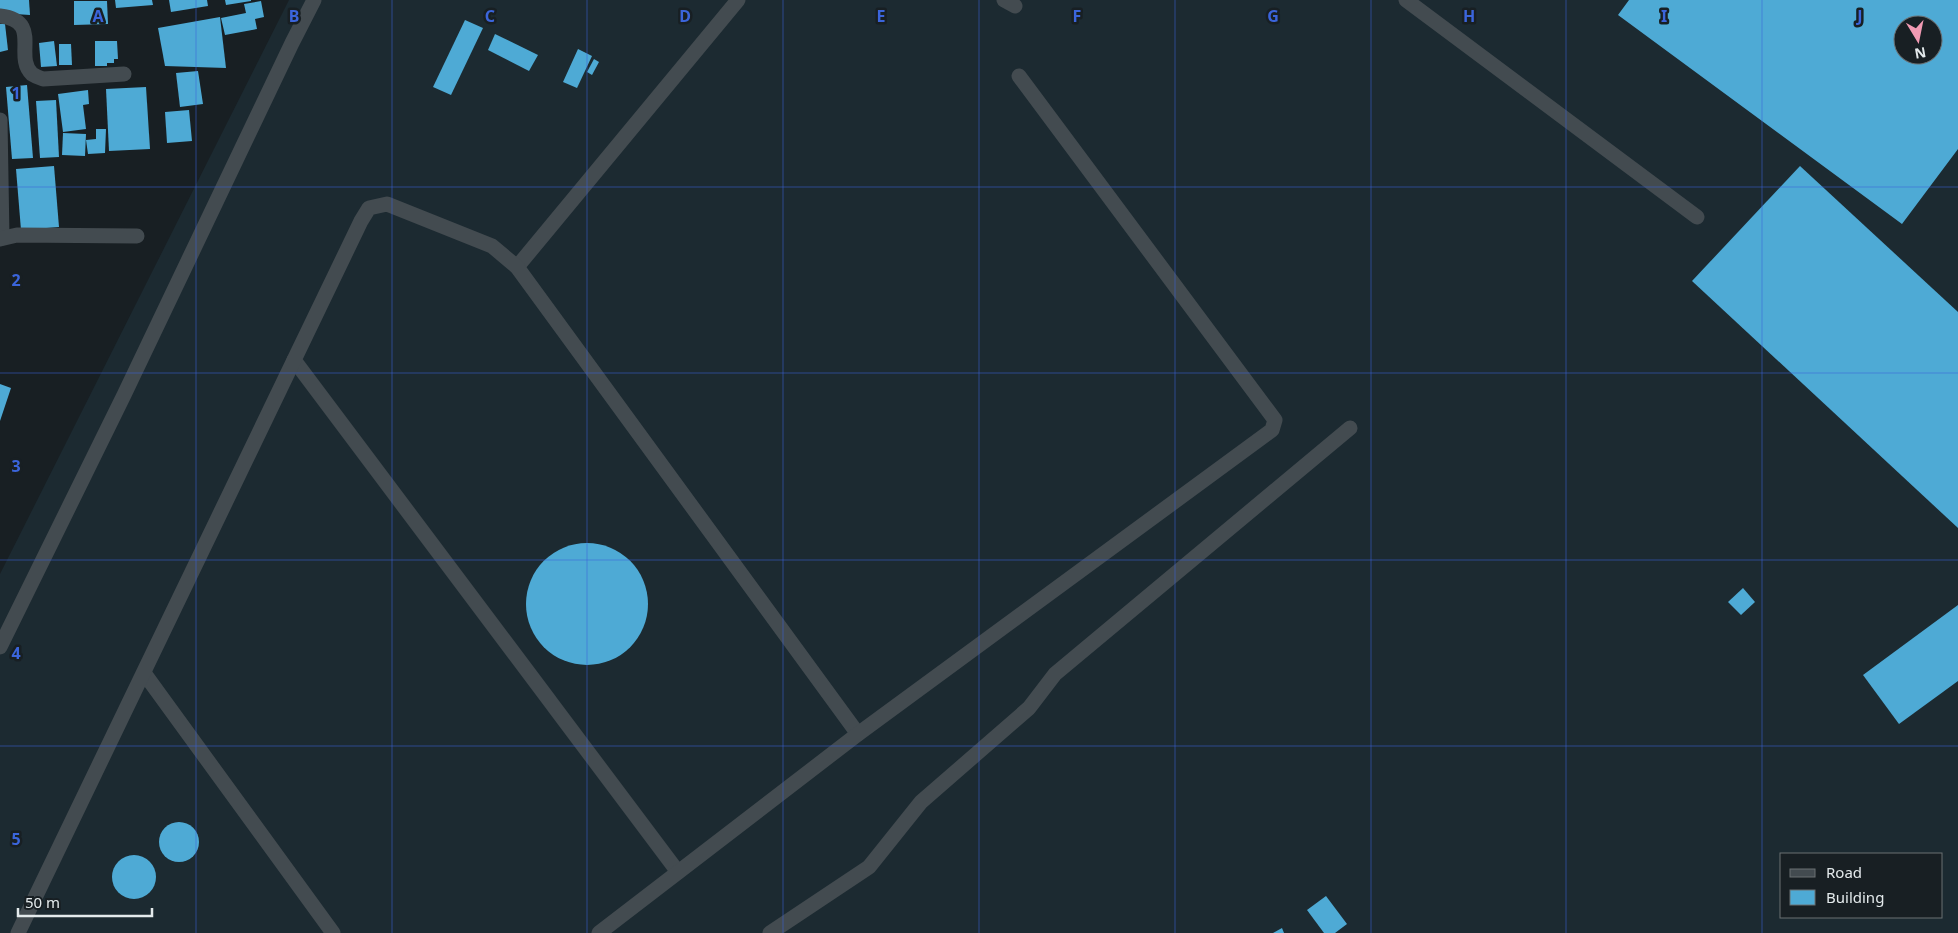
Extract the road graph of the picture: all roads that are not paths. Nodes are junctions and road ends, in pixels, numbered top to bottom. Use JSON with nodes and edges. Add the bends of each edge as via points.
{"nodes":[{"id":1,"x":314,"y":0,"type":"edge"},
{"id":2,"x":738,"y":0,"type":"edge"},
{"id":3,"x":1406,"y":0,"type":"edge"},
{"id":4,"x":0,"y":16,"type":"edge"},
{"id":5,"x":124,"y":74,"type":"dead end"},
{"id":6,"x":1019,"y":76,"type":"dead end"},
{"id":7,"x":0,"y":120,"type":"edge"},
{"id":8,"x":1697,"y":217,"type":"dead end"},
{"id":9,"x":137,"y":236,"type":"dead end"},
{"id":10,"x":1,"y":239,"type":"edge"},
{"id":11,"x":517,"y":267,"type":"junction"},
{"id":12,"x":294,"y":360,"type":"junction"},
{"id":13,"x":1350,"y":428,"type":"dead end"},
{"id":14,"x":0,"y":647,"type":"edge"},
{"id":15,"x":144,"y":673,"type":"junction"},
{"id":16,"x":858,"y":734,"type":"junction"},
{"id":17,"x":678,"y":872,"type":"junction"},
{"id":18,"x":18,"y":933,"type":"edge"},
{"id":19,"x":334,"y":933,"type":"edge"},
{"id":20,"x":599,"y":933,"type":"edge"},
{"id":21,"x":770,"y":933,"type":"edge"}],
"edges":[{"from":1,"to":14,"type":"lane"},
{"from":2,"to":11,"type":"lane"},
{"from":3,"to":8,"type":"lane"},
{"from":4,"to":5,"type":"lane","via":[[11,17],[23,29],[27,63],[32,74],[43,79]]},
{"from":6,"to":16,"type":"lane","via":[[1275,420],[1272,430]]},
{"from":7,"to":10,"type":"lane"},
{"from":9,"to":10,"type":"lane","via":[[17,235]]},
{"from":11,"to":12,"type":"lane","via":[[492,246],[396,207],[388,204],[369,208]]},
{"from":11,"to":16,"type":"lane"},
{"from":12,"to":15,"type":"lane"},
{"from":12,"to":17,"type":"lane"},
{"from":13,"to":21,"type":"lane","via":[[1055,674],[1029,708],[921,802],[868,867]]},
{"from":15,"to":18,"type":"lane"},
{"from":15,"to":19,"type":"lane"},
{"from":16,"to":17,"type":"lane"},
{"from":17,"to":20,"type":"lane"}]}
